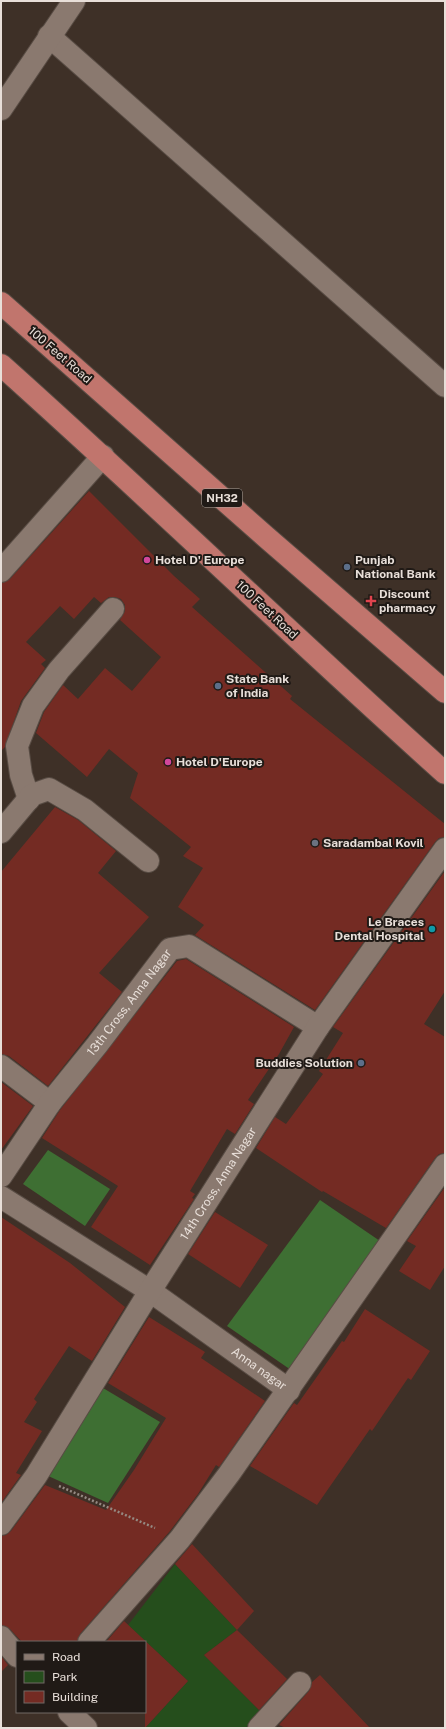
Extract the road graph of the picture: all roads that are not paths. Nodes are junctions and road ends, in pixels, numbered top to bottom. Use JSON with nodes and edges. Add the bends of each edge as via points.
{"nodes":[{"id":1,"x":74,"y":1,"type":"edge"},
{"id":2,"x":49,"y":36,"type":"junction"},
{"id":3,"x":1,"y":109,"type":"edge"},
{"id":4,"x":1,"y":303,"type":"edge"},
{"id":5,"x":1,"y":365,"type":"edge"},
{"id":6,"x":445,"y":386,"type":"edge"},
{"id":7,"x":103,"y":456,"type":"junction"},
{"id":8,"x":1,"y":571,"type":"edge"},
{"id":9,"x":113,"y":609,"type":"dead end"},
{"id":10,"x":445,"y":692,"type":"edge"},
{"id":11,"x":445,"y":774,"type":"edge"},
{"id":12,"x":29,"y":799,"type":"junction"},
{"id":13,"x":1,"y":832,"type":"edge"},
{"id":14,"x":445,"y":849,"type":"edge"},
{"id":15,"x":148,"y":860,"type":"dead end"},
{"id":16,"x":318,"y":1027,"type":"junction"},
{"id":17,"x":1,"y":1066,"type":"edge"},
{"id":18,"x":50,"y":1103,"type":"junction"},
{"id":19,"x":445,"y":1165,"type":"edge"},
{"id":20,"x":1,"y":1176,"type":"edge"},
{"id":21,"x":1,"y":1197,"type":"edge"},
{"id":22,"x":150,"y":1291,"type":"junction"},
{"id":23,"x":289,"y":1390,"type":"junction"},
{"id":24,"x":1,"y":1524,"type":"edge"},
{"id":25,"x":1,"y":1637,"type":"edge"},
{"id":26,"x":90,"y":1641,"type":"edge"},
{"id":27,"x":16,"y":1655,"type":"edge"},
{"id":28,"x":300,"y":1683,"type":"dead end"},
{"id":29,"x":70,"y":1713,"type":"edge"},
{"id":30,"x":86,"y":1728,"type":"edge"},
{"id":31,"x":260,"y":1728,"type":"edge"}],
"edges":[{"from":1,"to":2,"type":"street"},
{"from":2,"to":3,"type":"street"},
{"from":2,"to":6,"type":"street"},
{"from":4,"to":10,"type":"highway","name":"100 Feet Road","number":"NH32"},
{"from":5,"to":7,"type":"highway","name":"100 Feet Road"},
{"from":7,"to":8,"type":"street"},
{"from":7,"to":11,"type":"highway","name":"100 Feet Road"},
{"from":9,"to":12,"type":"street","via":[[59,670],[33,706],[17,746],[21,775]]},
{"from":12,"to":13,"type":"street"},
{"from":12,"to":15,"type":"street","via":[[32,795],[49,789],[85,810]]},
{"from":14,"to":16,"type":"street","name":"14th Cross, Anna Nagar"},
{"from":16,"to":18,"type":"street","name":"13th Cross, Anna Nagar","via":[[189,946],[170,949]]},
{"from":16,"to":22,"type":"street","name":"14th Cross, Anna Nagar"},
{"from":17,"to":18,"type":"street"},
{"from":18,"to":20,"type":"street","name":"13th Cross, Anna Nagar"},
{"from":19,"to":23,"type":"street","name":"Anna nagar"},
{"from":21,"to":22,"type":"street","name":"Anna nagar"},
{"from":22,"to":23,"type":"street","name":"Anna nagar"},
{"from":22,"to":24,"type":"street","name":"14th Cross, Anna Nagar","via":[[36,1476]]},
{"from":23,"to":26,"type":"street","via":[[180,1539]]},
{"from":25,"to":27,"type":"street"},
{"from":28,"to":31,"type":"street"},
{"from":29,"to":30,"type":"street"}]}
